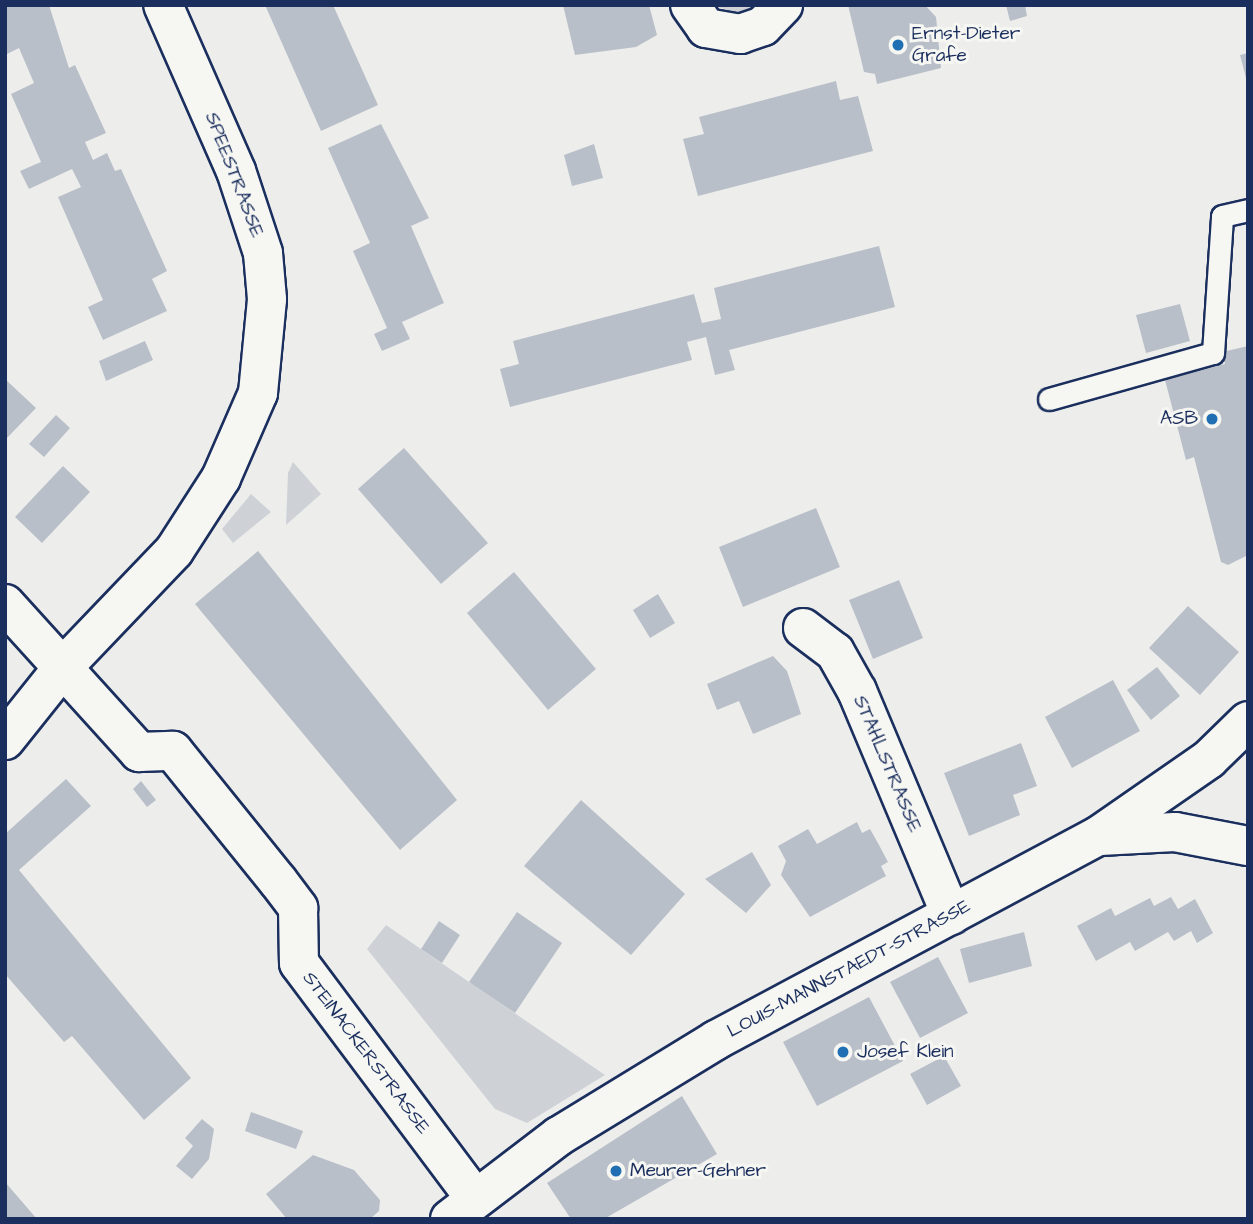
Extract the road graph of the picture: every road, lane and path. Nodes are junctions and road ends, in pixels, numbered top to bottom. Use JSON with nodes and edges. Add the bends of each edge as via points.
{"nodes":[{"id":1,"x":163,"y":5,"type":"edge"},
{"id":2,"x":690,"y":5,"type":"edge"},
{"id":3,"x":783,"y":5,"type":"edge"},
{"id":4,"x":1248,"y":210,"type":"edge"},
{"id":5,"x":1049,"y":399,"type":"dead end"},
{"id":6,"x":5,"y":604,"type":"edge"},
{"id":7,"x":803,"y":628,"type":"dead end"},
{"id":8,"x":64,"y":666,"type":"junction"},
{"id":9,"x":1248,"y":721,"type":"edge"},
{"id":10,"x":5,"y":740,"type":"edge"},
{"id":11,"x":1098,"y":836,"type":"junction"},
{"id":12,"x":1248,"y":846,"type":"edge"},
{"id":13,"x":951,"y":915,"type":"junction"},
{"id":14,"x":462,"y":1209,"type":"edge"}],
"edges":[{"from":1,"to":8,"type":"street","name":"SPEESTRASSE","via":[[254,216],[267,299],[261,373],[249,420],[189,530]]},
{"from":2,"to":3,"type":"street","via":[[706,28],[740,34],[763,26]]},
{"from":4,"to":5,"type":"lane","via":[[1222,216],[1213,352]]},
{"from":6,"to":8,"type":"street","name":"STEINACKERSTRASSE"},
{"from":7,"to":13,"type":"street","name":"STAHLSTRASSE","via":[[835,652],[857,691]]},
{"from":8,"to":10,"type":"street","name":"SPEESTRASSE"},
{"from":8,"to":14,"type":"street","name":"STEINACKERSTRASSE","via":[[139,752],[173,751],[285,890],[298,908],[299,963]]},
{"from":9,"to":11,"type":"street","name":"LOUIS-MANNSTAEDT-STRASSE","via":[[1209,759]]},
{"from":11,"to":12,"type":"street","via":[[1175,832]]},
{"from":11,"to":13,"type":"street","name":"LOUIS-MANNSTAEDT-STRASSE"},
{"from":13,"to":14,"type":"street","name":"LOUIS-MANNSTAEDT-STRASSE","via":[[770,1008],[614,1100]]}]}
